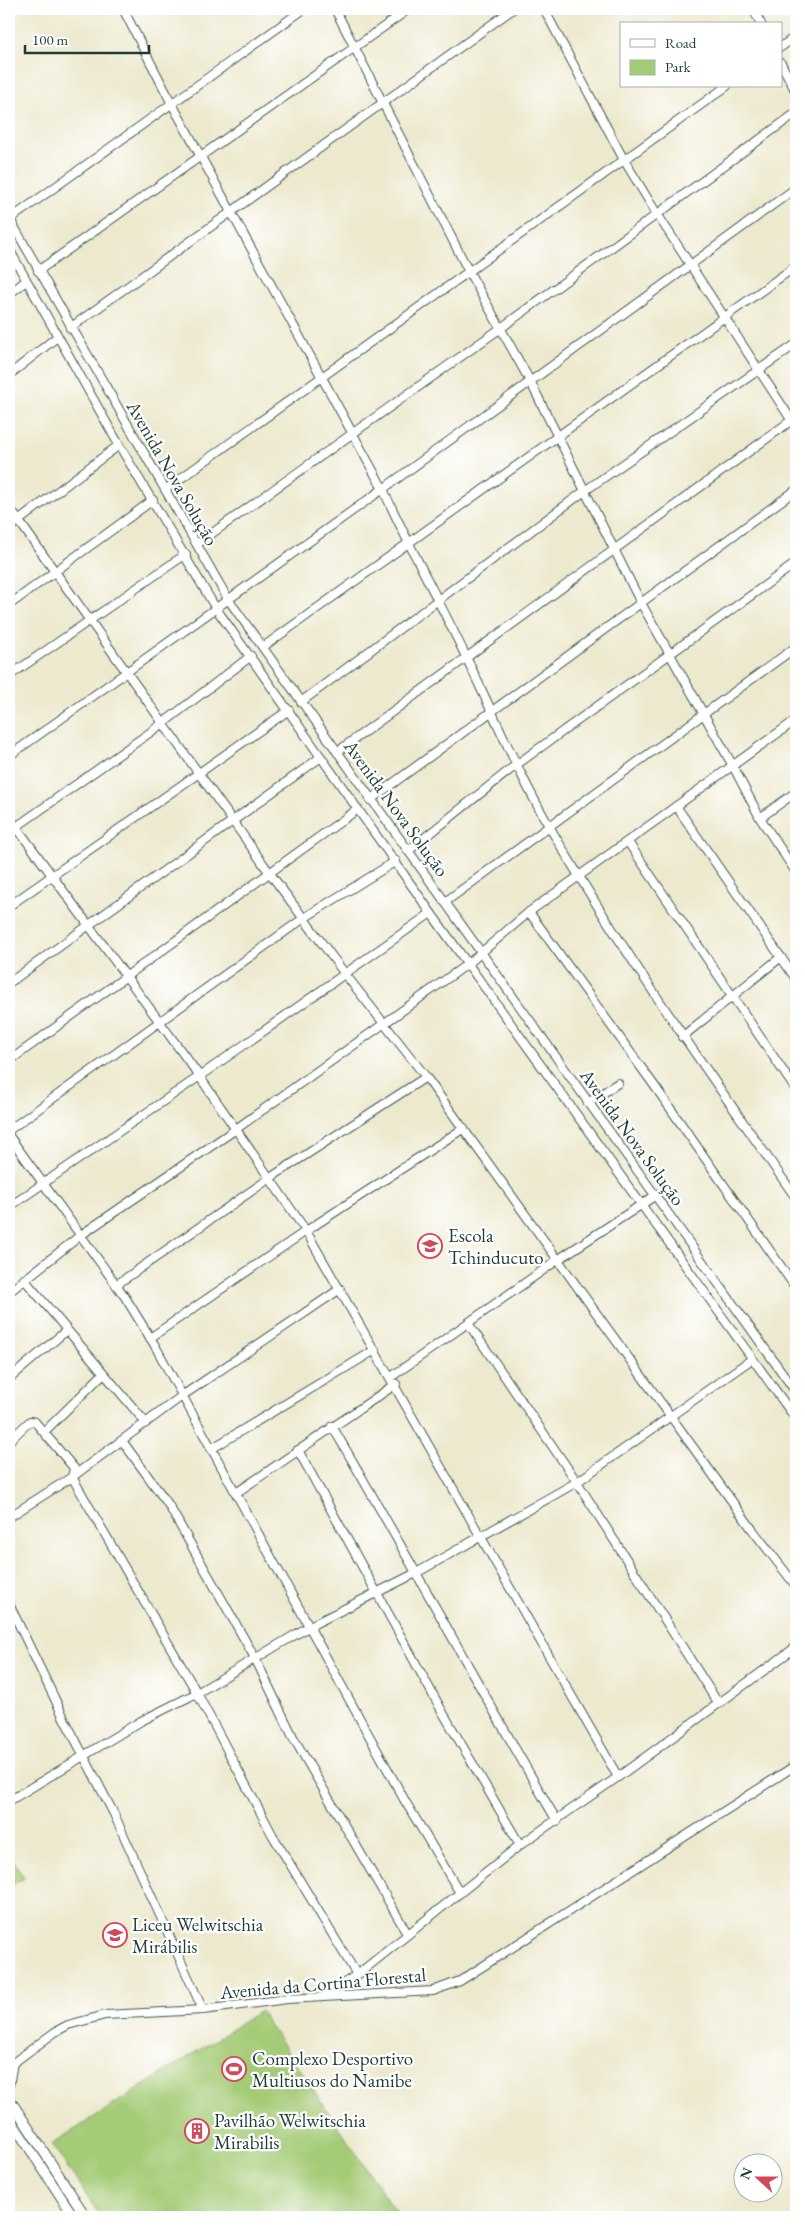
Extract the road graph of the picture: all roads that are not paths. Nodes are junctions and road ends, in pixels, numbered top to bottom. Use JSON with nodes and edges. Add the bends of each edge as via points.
{"nodes":[{"id":1,"x":123,"y":9,"type":"edge"},
{"id":2,"x":304,"y":9,"type":"edge"},
{"id":3,"x":334,"y":9,"type":"edge"},
{"id":4,"x":409,"y":9,"type":"edge"},
{"id":5,"x":513,"y":9,"type":"edge"},
{"id":6,"x":544,"y":9,"type":"edge"},
{"id":7,"x":753,"y":9,"type":"edge"},
{"id":8,"x":760,"y":22,"type":"edge"},
{"id":9,"x":796,"y":36,"type":"edge"},
{"id":10,"x":782,"y":46,"type":"edge"},
{"id":11,"x":354,"y":48,"type":"junction"},
{"id":12,"x":782,"y":65,"type":"edge"},
{"id":13,"x":724,"y":88,"type":"edge"},
{"id":14,"x":796,"y":92,"type":"edge"},
{"id":15,"x":382,"y":103,"type":"junction"},
{"id":16,"x":172,"y":104,"type":"junction"},
{"id":17,"x":796,"y":113,"type":"edge"},
{"id":18,"x":201,"y":156,"type":"junction"},
{"id":19,"x":624,"y":160,"type":"junction"},
{"id":20,"x":796,"y":188,"type":"edge"},
{"id":21,"x":232,"y":212,"type":"junction"},
{"id":22,"x":657,"y":214,"type":"junction"},
{"id":23,"x":9,"y":219,"type":"edge"},
{"id":24,"x":9,"y":249,"type":"edge"},
{"id":25,"x":691,"y":266,"type":"junction"},
{"id":26,"x":796,"y":266,"type":"edge"},
{"id":27,"x":38,"y":271,"type":"junction"},
{"id":28,"x":469,"y":272,"type":"junction"},
{"id":29,"x":26,"y":281,"type":"junction"},
{"id":30,"x":9,"y":294,"type":"edge"},
{"id":31,"x":726,"y":318,"type":"junction"},
{"id":32,"x":70,"y":328,"type":"junction"},
{"id":33,"x":501,"y":328,"type":"junction"},
{"id":34,"x":57,"y":337,"type":"junction"},
{"id":35,"x":796,"y":344,"type":"edge"},
{"id":36,"x":760,"y":371,"type":"junction"},
{"id":37,"x":9,"y":375,"type":"edge"},
{"id":38,"x":323,"y":378,"type":"junction"},
{"id":39,"x":530,"y":381,"type":"junction"},
{"id":40,"x":795,"y":421,"type":"edge"},
{"id":41,"x":352,"y":435,"type":"junction"},
{"id":42,"x":557,"y":435,"type":"junction"},
{"id":43,"x":119,"y":445,"type":"junction"},
{"id":44,"x":166,"y":489,"type":"junction"},
{"id":45,"x":383,"y":489,"type":"junction"},
{"id":46,"x":586,"y":490,"type":"junction"},
{"id":47,"x":796,"y":490,"type":"edge"},
{"id":48,"x":153,"y":500,"type":"junction"},
{"id":49,"x":9,"y":507,"type":"edge"},
{"id":50,"x":19,"y":521,"type":"junction"},
{"id":51,"x":9,"y":528,"type":"edge"},
{"id":52,"x":197,"y":544,"type":"junction"},
{"id":53,"x":407,"y":544,"type":"junction"},
{"id":54,"x":615,"y":549,"type":"junction"},
{"id":55,"x":186,"y":554,"type":"junction"},
{"id":56,"x":796,"y":563,"type":"edge"},
{"id":57,"x":55,"y":573,"type":"junction"},
{"id":58,"x":228,"y":599,"type":"junction"},
{"id":59,"x":437,"y":600,"type":"junction"},
{"id":60,"x":641,"y":603,"type":"junction"},
{"id":61,"x":9,"y":605,"type":"edge"},
{"id":62,"x":216,"y":607,"type":"junction"},
{"id":63,"x":89,"y":621,"type":"junction"},
{"id":64,"x":262,"y":647,"type":"junction"},
{"id":65,"x":796,"y":647,"type":"edge"},
{"id":66,"x":670,"y":654,"type":"junction"},
{"id":67,"x":251,"y":656,"type":"junction"},
{"id":68,"x":466,"y":658,"type":"junction"},
{"id":69,"x":126,"y":674,"type":"junction"},
{"id":70,"x":9,"y":676,"type":"edge"},
{"id":71,"x":301,"y":702,"type":"junction"},
{"id":72,"x":289,"y":710,"type":"junction"},
{"id":73,"x":491,"y":711,"type":"junction"},
{"id":74,"x":704,"y":714,"type":"junction"},
{"id":75,"x":796,"y":720,"type":"edge"},
{"id":76,"x":162,"y":724,"type":"junction"},
{"id":77,"x":337,"y":752,"type":"junction"},
{"id":78,"x":9,"y":756,"type":"edge"},
{"id":79,"x":321,"y":757,"type":"junction"},
{"id":80,"x":516,"y":765,"type":"junction"},
{"id":81,"x":733,"y":766,"type":"junction"},
{"id":82,"x":198,"y":774,"type":"junction"},
{"id":83,"x":796,"y":792,"type":"edge"},
{"id":84,"x":370,"y":800,"type":"junction"},
{"id":85,"x":676,"y":806,"type":"junction"},
{"id":86,"x":358,"y":809,"type":"junction"},
{"id":87,"x":9,"y":817,"type":"edge"},
{"id":88,"x":760,"y":818,"type":"junction"},
{"id":89,"x":234,"y":821,"type":"junction"},
{"id":90,"x":549,"y":826,"type":"junction"},
{"id":91,"x":16,"y":827,"type":"junction"},
{"id":92,"x":9,"y":832,"type":"edge"},
{"id":93,"x":628,"y":842,"type":"junction"},
{"id":94,"x":408,"y":851,"type":"junction"},
{"id":95,"x":396,"y":861,"type":"junction"},
{"id":96,"x":269,"y":872,"type":"junction"},
{"id":97,"x":796,"y":872,"type":"edge"},
{"id":98,"x":53,"y":876,"type":"junction"},
{"id":99,"x":580,"y":876,"type":"junction"},
{"id":100,"x":445,"y":902,"type":"junction"},
{"id":101,"x":9,"y":906,"type":"edge"},
{"id":102,"x":529,"y":912,"type":"junction"},
{"id":103,"x":431,"y":913,"type":"junction"},
{"id":104,"x":304,"y":918,"type":"junction"},
{"id":105,"x":89,"y":926,"type":"junction"},
{"id":106,"x":481,"y":952,"type":"junction"},
{"id":107,"x":781,"y":957,"type":"junction"},
{"id":108,"x":468,"y":963,"type":"junction"},
{"id":109,"x":345,"y":974,"type":"junction"},
{"id":110,"x":125,"y":977,"type":"junction"},
{"id":111,"x":796,"y":979,"type":"edge"},
{"id":112,"x":9,"y":983,"type":"edge"},
{"id":113,"x":734,"y":997,"type":"junction"},
{"id":114,"x":159,"y":1022,"type":"junction"},
{"id":115,"x":383,"y":1022,"type":"junction"},
{"id":116,"x":682,"y":1037,"type":"junction"},
{"id":117,"x":9,"y":1061,"type":"edge"},
{"id":118,"x":200,"y":1076,"type":"junction"},
{"id":119,"x":426,"y":1077,"type":"junction"},
{"id":120,"x":618,"y":1083,"type":"dead end"},
{"id":121,"x":796,"y":1090,"type":"edge"},
{"id":122,"x":588,"y":1102,"type":"junction"},
{"id":123,"x":464,"y":1128,"type":"junction"},
{"id":124,"x":236,"y":1129,"type":"junction"},
{"id":125,"x":9,"y":1130,"type":"edge"},
{"id":126,"x":9,"y":1136,"type":"edge"},
{"id":127,"x":270,"y":1178,"type":"junction"},
{"id":128,"x":44,"y":1184,"type":"junction"},
{"id":129,"x":656,"y":1195,"type":"junction"},
{"id":130,"x":796,"y":1198,"type":"edge"},
{"id":131,"x":643,"y":1205,"type":"junction"},
{"id":132,"x":9,"y":1207,"type":"edge"},
{"id":133,"x":306,"y":1231,"type":"junction"},
{"id":134,"x":81,"y":1235,"type":"junction"},
{"id":135,"x":559,"y":1259,"type":"junction"},
{"id":136,"x":24,"y":1279,"type":"junction"},
{"id":137,"x":116,"y":1285,"type":"junction"},
{"id":138,"x":796,"y":1288,"type":"edge"},
{"id":139,"x":340,"y":1289,"type":"junction"},
{"id":140,"x":9,"y":1292,"type":"edge"},
{"id":141,"x":468,"y":1322,"type":"junction"},
{"id":142,"x":67,"y":1330,"type":"junction"},
{"id":143,"x":150,"y":1338,"type":"junction"},
{"id":144,"x":375,"y":1350,"type":"junction"},
{"id":145,"x":752,"y":1359,"type":"junction"},
{"id":146,"x":104,"y":1374,"type":"junction"},
{"id":147,"x":391,"y":1377,"type":"junction"},
{"id":148,"x":9,"y":1379,"type":"edge"},
{"id":149,"x":396,"y":1384,"type":"junction"},
{"id":150,"x":796,"y":1392,"type":"edge"},
{"id":151,"x":182,"y":1396,"type":"junction"},
{"id":152,"x":671,"y":1415,"type":"junction"},
{"id":153,"x":796,"y":1419,"type":"edge"},
{"id":154,"x":146,"y":1423,"type":"junction"},
{"id":155,"x":332,"y":1426,"type":"junction"},
{"id":156,"x":45,"y":1431,"type":"junction"},
{"id":157,"x":9,"y":1440,"type":"edge"},
{"id":158,"x":122,"y":1442,"type":"junction"},
{"id":159,"x":212,"y":1449,"type":"junction"},
{"id":160,"x":298,"y":1450,"type":"junction"},
{"id":161,"x":72,"y":1477,"type":"junction"},
{"id":162,"x":577,"y":1482,"type":"junction"},
{"id":163,"x":236,"y":1493,"type":"junction"},
{"id":164,"x":9,"y":1517,"type":"edge"},
{"id":165,"x":480,"y":1537,"type":"junction"},
{"id":166,"x":418,"y":1572,"type":"junction"},
{"id":167,"x":796,"y":1586,"type":"edge"},
{"id":168,"x":378,"y":1592,"type":"junction"},
{"id":169,"x":9,"y":1604,"type":"edge"},
{"id":170,"x":310,"y":1626,"type":"junction"},
{"id":171,"x":796,"y":1647,"type":"edge"},
{"id":172,"x":255,"y":1658,"type":"junction"},
{"id":173,"x":197,"y":1693,"type":"junction"},
{"id":174,"x":718,"y":1703,"type":"junction"},
{"id":175,"x":84,"y":1754,"type":"junction"},
{"id":176,"x":796,"y":1765,"type":"edge"},
{"id":177,"x":618,"y":1777,"type":"junction"},
{"id":178,"x":9,"y":1801,"type":"edge"},
{"id":179,"x":557,"y":1821,"type":"junction"},
{"id":180,"x":520,"y":1845,"type":"junction"},
{"id":181,"x":460,"y":1893,"type":"junction"},
{"id":182,"x":407,"y":1934,"type":"junction"},
{"id":183,"x":357,"y":1975,"type":"junction"},
{"id":184,"x":321,"y":1997,"type":"junction"},
{"id":185,"x":203,"y":2010,"type":"junction"},
{"id":186,"x":9,"y":2066,"type":"edge"},
{"id":187,"x":9,"y":2082,"type":"edge"},
{"id":188,"x":9,"y":2098,"type":"edge"},
{"id":189,"x":9,"y":2117,"type":"edge"},
{"id":190,"x":74,"y":2217,"type":"edge"},
{"id":191,"x":86,"y":2217,"type":"edge"}],
"edges":[{"from":1,"to":16,"type":"street"},
{"from":2,"to":16,"type":"street"},
{"from":3,"to":11,"type":"street"},
{"from":4,"to":11,"type":"street"},
{"from":5,"to":15,"type":"street"},
{"from":6,"to":19,"type":"street"},
{"from":7,"to":8,"type":"street"},
{"from":9,"to":10,"type":"street"},
{"from":11,"to":15,"type":"street"},
{"from":11,"to":18,"type":"street"},
{"from":12,"to":14,"type":"street"},
{"from":13,"to":19,"type":"street"},
{"from":15,"to":21,"type":"street"},
{"from":15,"to":28,"type":"street"},
{"from":16,"to":18,"type":"street"},
{"from":16,"to":23,"type":"street"},
{"from":17,"to":22,"type":"street"},
{"from":18,"to":21,"type":"street"},
{"from":18,"to":27,"type":"street"},
{"from":19,"to":22,"type":"street"},
{"from":19,"to":28,"type":"street"},
{"from":20,"to":25,"type":"street"},
{"from":21,"to":32,"type":"street"},
{"from":21,"to":38,"type":"street"},
{"from":22,"to":25,"type":"street"},
{"from":22,"to":33,"type":"street"},
{"from":23,"to":27,"type":"street","name":"Avenida Nova Solução"},
{"from":24,"to":29,"type":"street","name":"Avenida Nova Solução"},
{"from":25,"to":31,"type":"street"},
{"from":25,"to":39,"type":"street"},
{"from":26,"to":31,"type":"street"},
{"from":27,"to":32,"type":"street","name":"Avenida Nova Solução"},
{"from":28,"to":33,"type":"street"},
{"from":28,"to":38,"type":"street"},
{"from":29,"to":30,"type":"street"},
{"from":29,"to":34,"type":"street","name":"Avenida Nova Solução"},
{"from":31,"to":36,"type":"street"},
{"from":31,"to":42,"type":"street"},
{"from":32,"to":44,"type":"street","name":"Avenida Nova Solução"},
{"from":33,"to":39,"type":"street"},
{"from":33,"to":41,"type":"street"},
{"from":34,"to":37,"type":"street"},
{"from":34,"to":43,"type":"street","name":"Avenida Nova Solução"},
{"from":35,"to":36,"type":"street"},
{"from":36,"to":40,"type":"street"},
{"from":36,"to":46,"type":"street"},
{"from":38,"to":41,"type":"street"},
{"from":38,"to":44,"type":"street"},
{"from":39,"to":42,"type":"street"},
{"from":39,"to":45,"type":"street"},
{"from":40,"to":54,"type":"street"},
{"from":41,"to":45,"type":"street"},
{"from":41,"to":52,"type":"street"},
{"from":42,"to":46,"type":"street"},
{"from":42,"to":53,"type":"street"},
{"from":43,"to":48,"type":"street","name":"Avenida Nova Solução"},
{"from":43,"to":50,"type":"street"},
{"from":44,"to":52,"type":"street","name":"Avenida Nova Solução"},
{"from":45,"to":53,"type":"street"},
{"from":45,"to":58,"type":"street"},
{"from":46,"to":54,"type":"street"},
{"from":46,"to":59,"type":"street"},
{"from":47,"to":60,"type":"street"},
{"from":48,"to":55,"type":"street","name":"Avenida Nova Solução"},
{"from":48,"to":57,"type":"street"},
{"from":49,"to":50,"type":"street"},
{"from":50,"to":51,"type":"street"},
{"from":50,"to":57,"type":"street"},
{"from":52,"to":58,"type":"street","name":"Avenida Nova Solução"},
{"from":53,"to":59,"type":"street"},
{"from":53,"to":64,"type":"street"},
{"from":54,"to":60,"type":"street"},
{"from":54,"to":68,"type":"street"},
{"from":55,"to":62,"type":"street","name":"Avenida Nova Solução"},
{"from":55,"to":63,"type":"street"},
{"from":56,"to":66,"type":"street"},
{"from":57,"to":61,"type":"street"},
{"from":57,"to":63,"type":"street"},
{"from":58,"to":62,"type":"street"},
{"from":58,"to":64,"type":"street","name":"Avenida Nova Solução"},
{"from":59,"to":68,"type":"street"},
{"from":59,"to":71,"type":"street"},
{"from":60,"to":66,"type":"street"},
{"from":60,"to":73,"type":"street"},
{"from":62,"to":67,"type":"street","name":"Avenida Nova Solução"},
{"from":62,"to":69,"type":"street"},
{"from":63,"to":69,"type":"street"},
{"from":63,"to":70,"type":"street"},
{"from":64,"to":71,"type":"street","name":"Avenida Nova Solução"},
{"from":65,"to":74,"type":"street"},
{"from":66,"to":74,"type":"street"},
{"from":66,"to":80,"type":"street"},
{"from":67,"to":72,"type":"street","name":"Avenida Nova Solução"},
{"from":67,"to":76,"type":"street"},
{"from":68,"to":73,"type":"street"},
{"from":68,"to":77,"type":"street"},
{"from":69,"to":76,"type":"street"},
{"from":69,"to":78,"type":"street"},
{"from":71,"to":77,"type":"street","name":"Avenida Nova Solução"},
{"from":72,"to":79,"type":"street","name":"Avenida Nova Solução"},
{"from":72,"to":82,"type":"street"},
{"from":73,"to":80,"type":"street"},
{"from":73,"to":84,"type":"street"},
{"from":74,"to":81,"type":"street"},
{"from":74,"to":90,"type":"street"},
{"from":75,"to":81,"type":"street"},
{"from":76,"to":82,"type":"street"},
{"from":76,"to":91,"type":"street"},
{"from":77,"to":84,"type":"street","name":"Avenida Nova Solução"},
{"from":79,"to":86,"type":"street","name":"Avenida Nova Solução"},
{"from":79,"to":89,"type":"street"},
{"from":80,"to":90,"type":"street"},
{"from":80,"to":94,"type":"street"},
{"from":81,"to":85,"type":"street"},
{"from":81,"to":88,"type":"street"},
{"from":82,"to":89,"type":"street"},
{"from":82,"to":98,"type":"street"},
{"from":83,"to":88,"type":"street"},
{"from":84,"to":94,"type":"street","name":"Avenida Nova Solução"},
{"from":85,"to":93,"type":"street"},
{"from":85,"to":107,"type":"street"},
{"from":86,"to":95,"type":"street","name":"Avenida Nova Solução"},
{"from":86,"to":96,"type":"street"},
{"from":87,"to":91,"type":"street"},
{"from":88,"to":97,"type":"street"},
{"from":89,"to":96,"type":"street"},
{"from":89,"to":105,"type":"street"},
{"from":90,"to":99,"type":"street"},
{"from":90,"to":100,"type":"street"},
{"from":91,"to":92,"type":"street"},
{"from":91,"to":98,"type":"street"},
{"from":93,"to":99,"type":"street"},
{"from":93,"to":113,"type":"street"},
{"from":94,"to":100,"type":"street","name":"Avenida Nova Solução"},
{"from":95,"to":103,"type":"street","name":"Avenida Nova Solução"},
{"from":95,"to":104,"type":"street"},
{"from":96,"to":104,"type":"street"},
{"from":96,"to":110,"type":"street"},
{"from":98,"to":101,"type":"street"},
{"from":98,"to":105,"type":"street"},
{"from":99,"to":102,"type":"street"},
{"from":99,"to":116,"type":"street"},
{"from":100,"to":106,"type":"street","name":"Avenida Nova Solução"},
{"from":102,"to":106,"type":"street"},
{"from":102,"to":138,"type":"street"},
{"from":103,"to":108,"type":"street","name":"Avenida Nova Solução"},
{"from":103,"to":109,"type":"street"},
{"from":104,"to":109,"type":"street"},
{"from":104,"to":114,"type":"street"},
{"from":105,"to":110,"type":"street"},
{"from":105,"to":112,"type":"street"},
{"from":106,"to":108,"type":"street"},
{"from":106,"to":122,"type":"street","name":"Avenida Nova Solução"},
{"from":107,"to":111,"type":"street"},
{"from":107,"to":113,"type":"street"},
{"from":108,"to":115,"type":"street"},
{"from":108,"to":131,"type":"street","name":"Avenida Nova Solução"},
{"from":109,"to":115,"type":"street"},
{"from":109,"to":118,"type":"street"},
{"from":110,"to":114,"type":"street"},
{"from":110,"to":117,"type":"street"},
{"from":113,"to":116,"type":"street"},
{"from":113,"to":121,"type":"street"},
{"from":114,"to":118,"type":"street"},
{"from":114,"to":125,"type":"street"},
{"from":115,"to":119,"type":"street"},
{"from":115,"to":124,"type":"street"},
{"from":116,"to":130,"type":"street"},
{"from":118,"to":124,"type":"street"},
{"from":118,"to":128,"type":"street"},
{"from":119,"to":123,"type":"street"},
{"from":119,"to":127,"type":"street"},
{"from":120,"to":122,"type":"street"},
{"from":122,"to":129,"type":"street","name":"Avenida Nova Solução"},
{"from":123,"to":133,"type":"street"},
{"from":123,"to":135,"type":"street"},
{"from":124,"to":127,"type":"street"},
{"from":124,"to":134,"type":"street"},
{"from":126,"to":128,"type":"street"},
{"from":127,"to":133,"type":"street"},
{"from":127,"to":137,"type":"street"},
{"from":128,"to":132,"type":"street"},
{"from":128,"to":134,"type":"street"},
{"from":129,"to":131,"type":"street"},
{"from":129,"to":150,"type":"street","name":"Avenida Nova Solução"},
{"from":131,"to":135,"type":"street"},
{"from":131,"to":145,"type":"street","name":"Avenida Nova Solução"},
{"from":133,"to":139,"type":"street"},
{"from":133,"to":143,"type":"street"},
{"from":134,"to":136,"type":"street"},
{"from":134,"to":137,"type":"street"},
{"from":135,"to":141,"type":"street"},
{"from":135,"to":152,"type":"street"},
{"from":136,"to":140,"type":"street"},
{"from":136,"to":142,"type":"street"},
{"from":137,"to":143,"type":"street"},
{"from":139,"to":144,"type":"street"},
{"from":139,"to":151,"type":"street"},
{"from":141,"to":147,"type":"street"},
{"from":141,"to":162,"type":"street"},
{"from":142,"to":146,"type":"street"},
{"from":142,"to":148,"type":"street"},
{"from":143,"to":151,"type":"street"},
{"from":144,"to":147,"type":"street"},
{"from":144,"to":159,"type":"street"},
{"from":145,"to":152,"type":"street"},
{"from":145,"to":153,"type":"street","name":"Avenida Nova Solução"},
{"from":146,"to":154,"type":"street"},
{"from":146,"to":156,"type":"street"},
{"from":147,"to":149,"type":"street"},
{"from":149,"to":155,"type":"street"},
{"from":149,"to":165,"type":"street"},
{"from":151,"to":154,"type":"street"},
{"from":151,"to":159,"type":"street"},
{"from":152,"to":162,"type":"street"},
{"from":152,"to":167,"type":"street"},
{"from":154,"to":158,"type":"street"},
{"from":155,"to":160,"type":"street"},
{"from":155,"to":166,"type":"street"},
{"from":156,"to":157,"type":"street","via":[[30,1421]]},
{"from":156,"to":161,"type":"street","via":[[74,1468]]},
{"from":158,"to":161,"type":"street"},
{"from":158,"to":172,"type":"street","via":[[168,1504]]},
{"from":159,"to":163,"type":"street"},
{"from":160,"to":163,"type":"street"},
{"from":160,"to":168,"type":"street"},
{"from":161,"to":164,"type":"street"},
{"from":161,"to":173,"type":"street"},
{"from":162,"to":165,"type":"street"},
{"from":162,"to":174,"type":"street"},
{"from":163,"to":170,"type":"street"},
{"from":165,"to":166,"type":"street"},
{"from":165,"to":177,"type":"street"},
{"from":166,"to":168,"type":"street"},
{"from":166,"to":179,"type":"street","via":[[487,1702]]},
{"from":168,"to":170,"type":"street"},
{"from":168,"to":180,"type":"street"},
{"from":169,"to":175,"type":"street"},
{"from":170,"to":172,"type":"street"},
{"from":170,"to":181,"type":"street","via":[[405,1801]]},
{"from":171,"to":174,"type":"street"},
{"from":172,"to":173,"type":"street"},
{"from":172,"to":182,"type":"street","via":[[293,1737]]},
{"from":173,"to":175,"type":"street"},
{"from":173,"to":183,"type":"street","via":[[273,1836]]},
{"from":174,"to":177,"type":"street"},
{"from":175,"to":178,"type":"street"},
{"from":175,"to":185,"type":"street"},
{"from":176,"to":184,"type":"street","name":"Avenida da Cortina Florestal","via":[[460,1980],[433,1991]]},
{"from":177,"to":179,"type":"street"},
{"from":179,"to":180,"type":"street"},
{"from":180,"to":181,"type":"street"},
{"from":181,"to":182,"type":"street"},
{"from":182,"to":183,"type":"street"},
{"from":183,"to":184,"type":"street"},
{"from":184,"to":185,"type":"street","name":"Avenida da Cortina Florestal"},
{"from":185,"to":186,"type":"street","name":"Avenida da Cortina Florestal","via":[[105,2015],[83,2021],[54,2032]]},
{"from":186,"to":187,"type":"street"},
{"from":188,"to":191,"type":"street"},
{"from":189,"to":190,"type":"street"}]}
